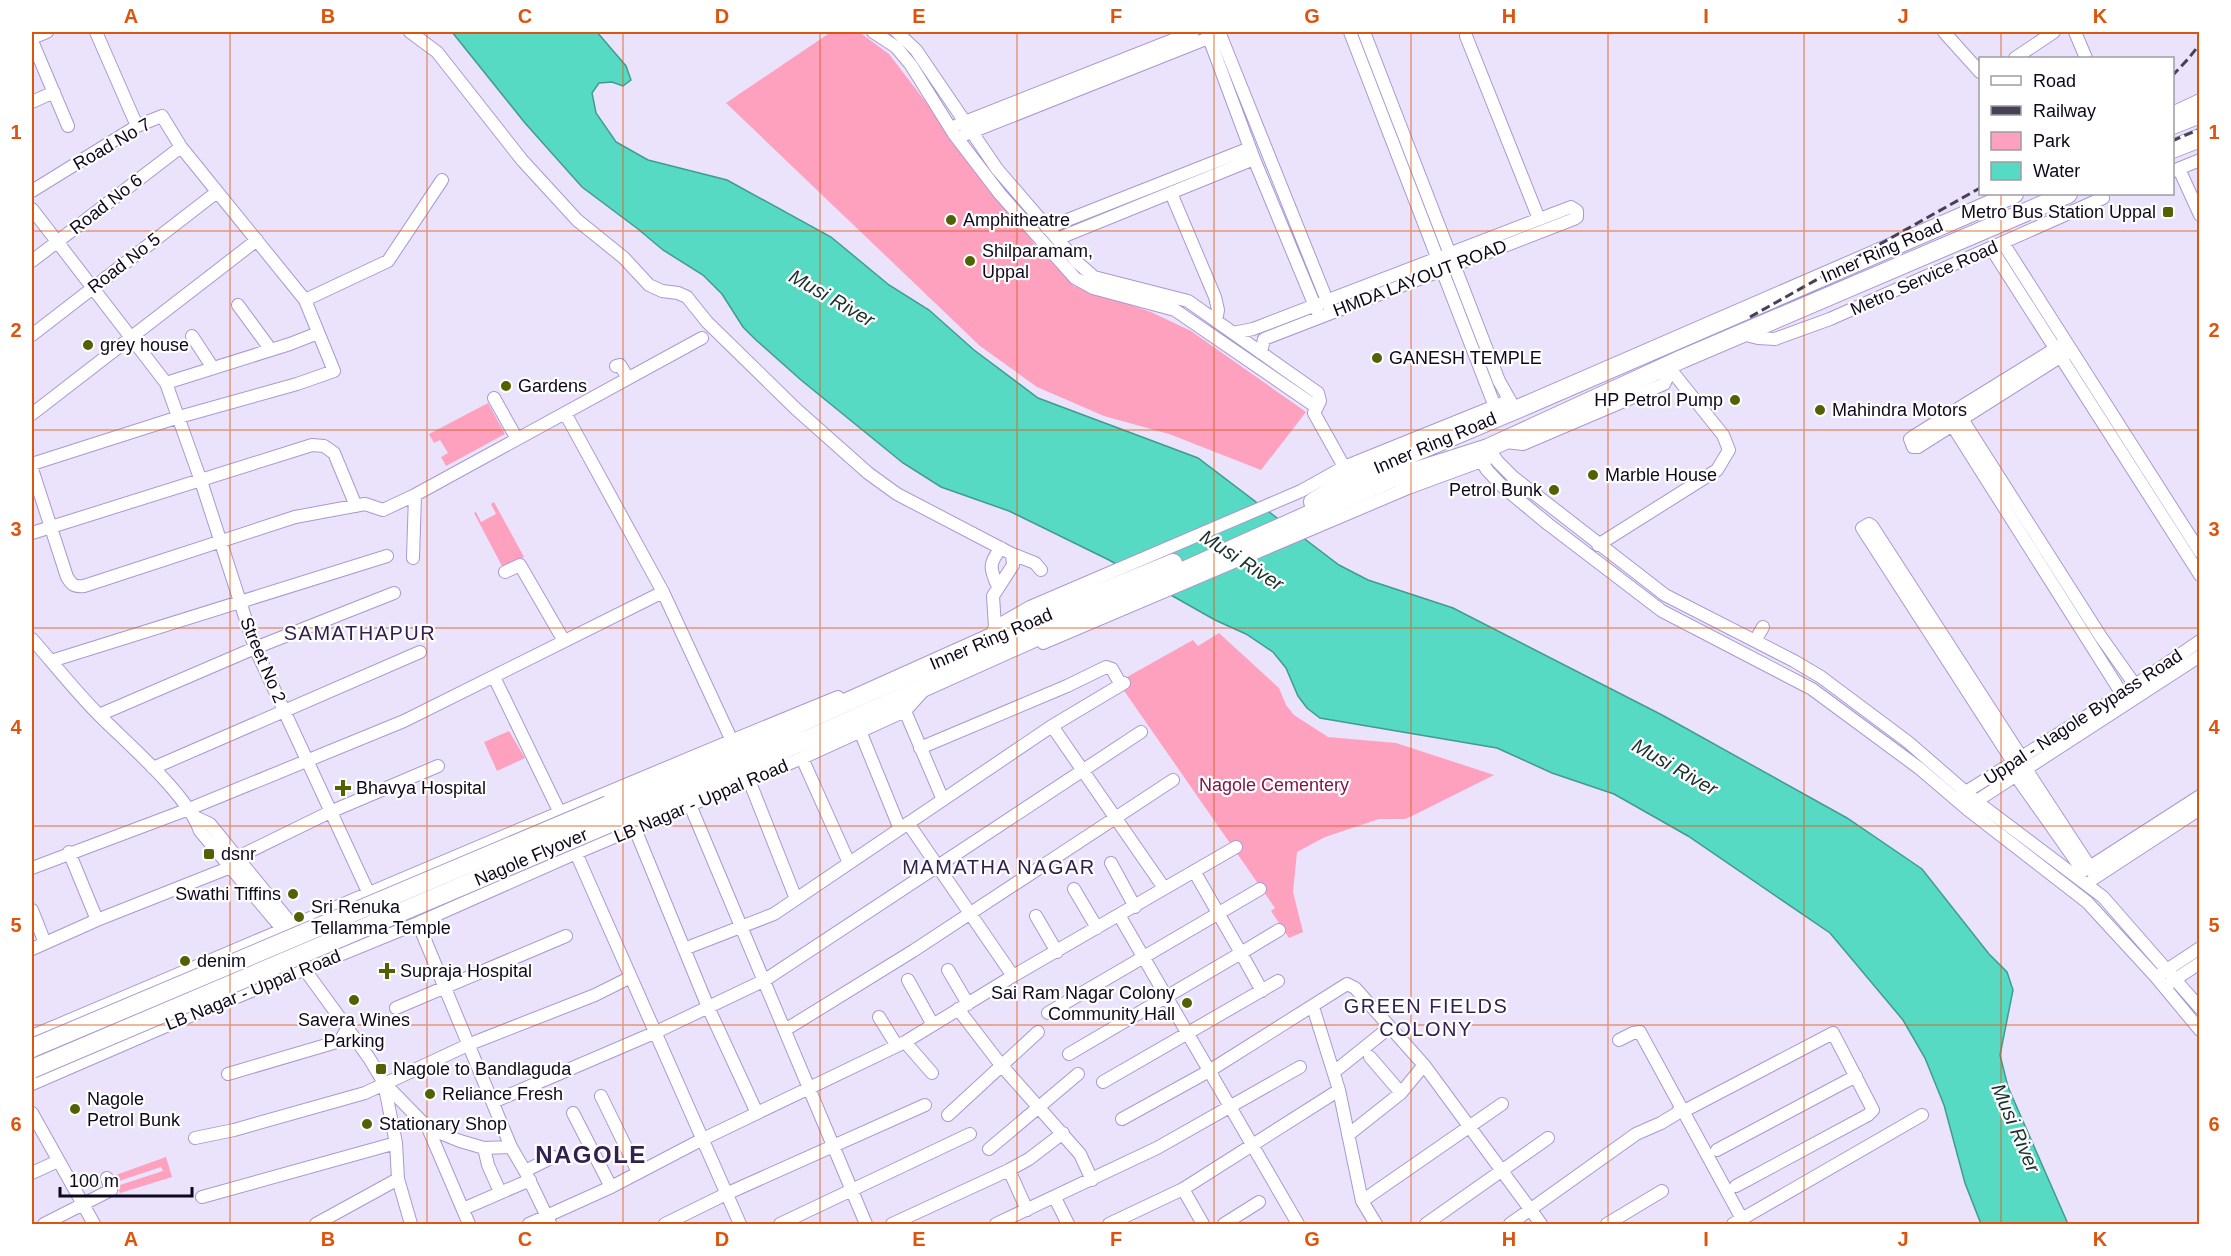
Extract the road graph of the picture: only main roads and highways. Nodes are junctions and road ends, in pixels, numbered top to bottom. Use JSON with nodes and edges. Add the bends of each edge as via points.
{"nodes":[{"id":1,"x":2199,"y":114,"type":"edge"},
{"id":2,"x":2174,"y":124,"type":"edge"},
{"id":3,"x":2199,"y":138,"type":"edge"},
{"id":4,"x":2174,"y":148,"type":"edge"},
{"id":5,"x":2012,"y":195,"type":"edge"},
{"id":6,"x":2066,"y":195,"type":"edge"},
{"id":7,"x":1928,"y":231,"type":"junction"},
{"id":8,"x":1907,"y":240,"type":"junction"},
{"id":9,"x":1936,"y":250,"type":"junction"},
{"id":10,"x":1915,"y":259,"type":"junction"},
{"id":11,"x":1136,"y":586,"type":"junction"},
{"id":12,"x":929,"y":685,"type":"joint"},
{"id":13,"x":859,"y":697,"type":"joint"},
{"id":14,"x":611,"y":813,"type":"junction"},
{"id":15,"x":32,"y":1048,"type":"edge"},
{"id":16,"x":32,"y":1069,"type":"edge"}],
"edges":[{"from":1,"to":2,"type":"highway"},
{"from":3,"to":4,"type":"highway"},
{"from":5,"to":7,"type":"highway","name":"Inner Ring Road"},
{"from":6,"to":9,"type":"highway","name":"Inner Ring Road"},
{"from":7,"to":8,"type":"highway","name":"Inner Ring Road"},
{"from":7,"to":9,"type":"highway"},
{"from":8,"to":10,"type":"highway"},
{"from":8,"to":11,"type":"highway","name":"Inner Ring Road","via":[[1347,473],[1310,504],[1257,518]]},
{"from":9,"to":10,"type":"highway","name":"Inner Ring Road"},
{"from":10,"to":11,"type":"highway","name":"Inner Ring Road","via":[[1488,452],[1391,479],[1324,516]]},
{"from":11,"to":12,"type":"highway","name":"Inner Ring Road"},
{"from":11,"to":13,"type":"highway","name":"Inner Ring Road","via":[[993,632]]},
{"from":12,"to":14,"type":"highway","name":"Nagole Flyover","via":[[804,741]]},
{"from":13,"to":14,"type":"highway","name":"Nagole Flyover"},
{"from":14,"to":15,"type":"highway","name":"Nagole Flyover","bridge":true},
{"from":14,"to":16,"type":"highway","name":"Nagole Flyover","bridge":true}]}
